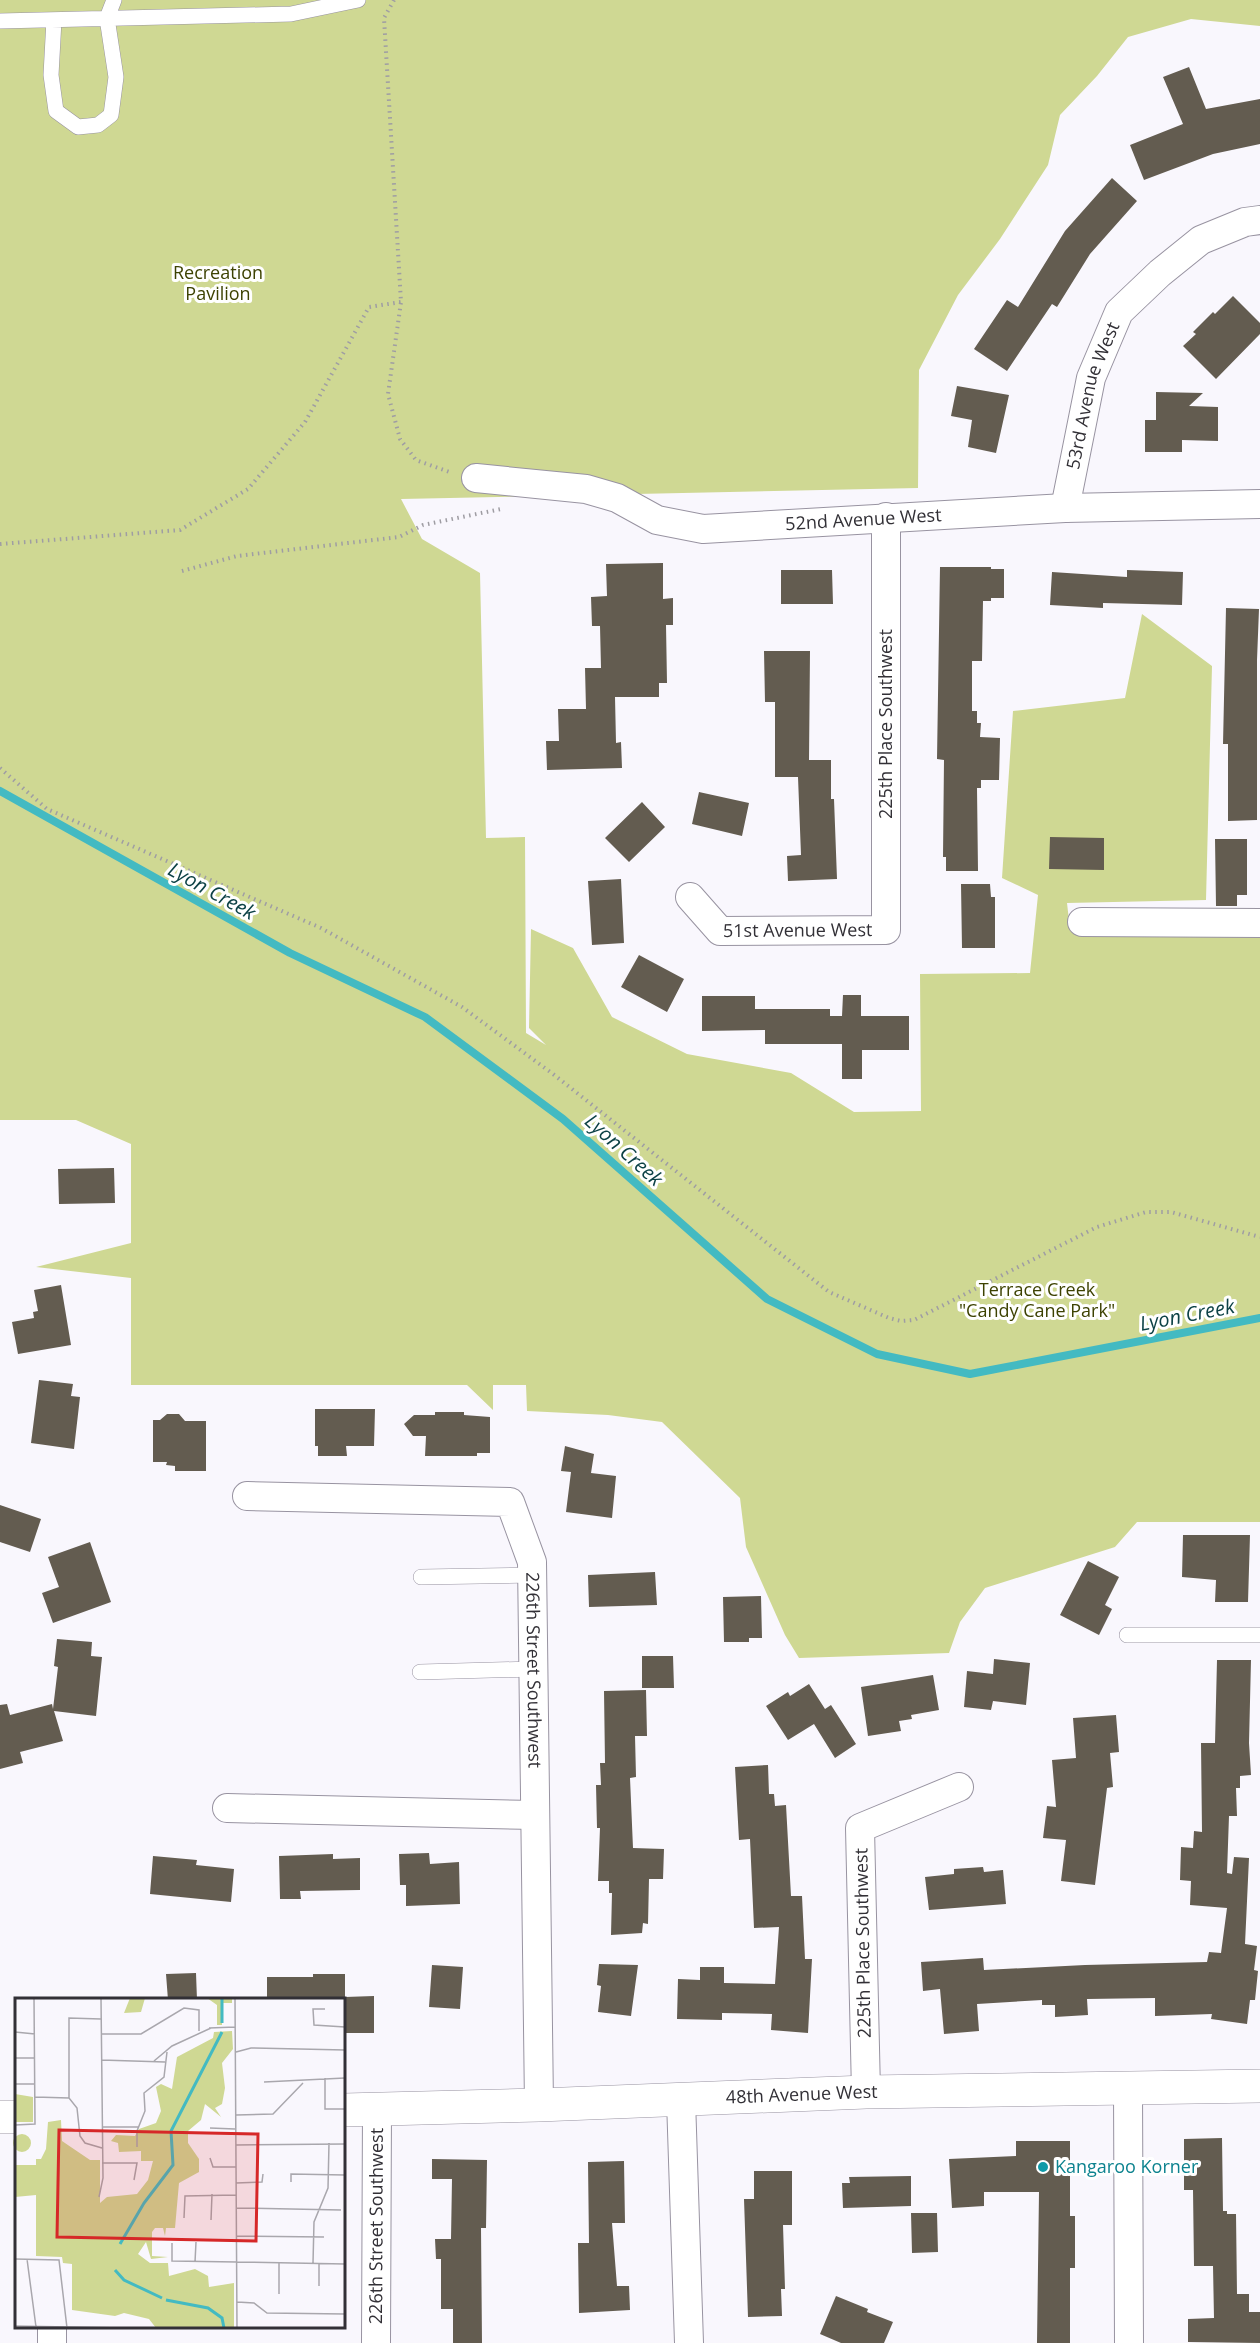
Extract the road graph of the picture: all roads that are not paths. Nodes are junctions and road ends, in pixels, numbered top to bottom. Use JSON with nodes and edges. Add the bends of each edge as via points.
{"nodes":[{"id":1,"x":114,"y":0,"type":"edge"},
{"id":2,"x":358,"y":0,"type":"edge"},
{"id":3,"x":107,"y":18,"type":"junction"},
{"id":4,"x":54,"y":20,"type":"junction"},
{"id":5,"x":0,"y":21,"type":"edge"},
{"id":6,"x":1260,"y":220,"type":"edge"},
{"id":7,"x":476,"y":478,"type":"road end"},
{"id":8,"x":1260,"y":504,"type":"edge"},
{"id":9,"x":1065,"y":508,"type":"junction"},
{"id":10,"x":886,"y":517,"type":"junction"},
{"id":11,"x":690,"y":897,"type":"dead end"},
{"id":12,"x":1082,"y":922,"type":"dead end"},
{"id":13,"x":1260,"y":923,"type":"edge"},
{"id":14,"x":886,"y":930,"type":"joint"},
{"id":15,"x":247,"y":1496,"type":"dead end"},
{"id":16,"x":532,"y":1575,"type":"junction"},
{"id":17,"x":422,"y":1577,"type":"dead end"},
{"id":18,"x":1127,"y":1635,"type":"dead end"},
{"id":19,"x":1260,"y":1635,"type":"edge"},
{"id":20,"x":533,"y":1670,"type":"junction"},
{"id":21,"x":420,"y":1672,"type":"dead end"},
{"id":22,"x":959,"y":1787,"type":"dead end"},
{"id":23,"x":227,"y":1808,"type":"dead end"},
{"id":24,"x":535,"y":1815,"type":"junction"},
{"id":25,"x":1260,"y":2086,"type":"edge"},
{"id":26,"x":1128,"y":2089,"type":"junction"},
{"id":27,"x":866,"y":2092,"type":"junction"},
{"id":28,"x":681,"y":2100,"type":"junction"},
{"id":29,"x":539,"y":2105,"type":"junction"},
{"id":30,"x":377,"y":2109,"type":"junction"},
{"id":31,"x":345,"y":2110,"type":"edge"},
{"id":32,"x":376,"y":2343,"type":"edge"},
{"id":33,"x":689,"y":2343,"type":"edge"},
{"id":34,"x":1129,"y":2343,"type":"edge"}],
"edges":[{"from":1,"to":3,"type":"lane"},
{"from":2,"to":3,"type":"lane","via":[[291,14]]},
{"from":3,"to":4,"type":"lane"},
{"from":3,"to":4,"type":"lane","via":[[116,77],[111,116],[98,125],[78,127],[56,111],[51,75]]},
{"from":4,"to":5,"type":"lane"},
{"from":6,"to":9,"type":"street","name":"53rd Avenue West","via":[[1201,240],[1119,312],[1091,378]]},
{"from":7,"to":10,"type":"street","name":"52nd Avenue West","via":[[586,489],[617,498],[657,520],[704,529]]},
{"from":8,"to":9,"type":"street","name":"52nd Avenue West"},
{"from":9,"to":10,"type":"street","name":"52nd Avenue West"},
{"from":10,"to":14,"type":"street","name":"225th Place Southwest"},
{"from":11,"to":14,"type":"street","name":"51st Avenue West","via":[[720,931]]},
{"from":12,"to":13,"type":"street"},
{"from":15,"to":16,"type":"street","name":"226th Street Southwest","via":[[510,1502],[532,1562]]},
{"from":16,"to":17,"type":"lane"},
{"from":16,"to":20,"type":"street","name":"226th Street Southwest"},
{"from":18,"to":19,"type":"lane"},
{"from":20,"to":21,"type":"lane"},
{"from":20,"to":24,"type":"street","name":"226th Street Southwest"},
{"from":22,"to":27,"type":"street","name":"225th Place Southwest","via":[[860,1828]]},
{"from":23,"to":24,"type":"street"},
{"from":24,"to":29,"type":"street","name":"226th Street Southwest"},
{"from":25,"to":26,"type":"main road","name":"48th Avenue West"},
{"from":26,"to":27,"type":"main road","name":"48th Avenue West"},
{"from":26,"to":34,"type":"street"},
{"from":27,"to":28,"type":"main road","name":"48th Avenue West"},
{"from":28,"to":29,"type":"main road","name":"48th Avenue West"},
{"from":28,"to":33,"type":"street"},
{"from":29,"to":30,"type":"main road","name":"48th Avenue West"},
{"from":30,"to":31,"type":"main road","name":"48th Avenue West"},
{"from":30,"to":32,"type":"street","name":"226th Street Southwest"}]}
